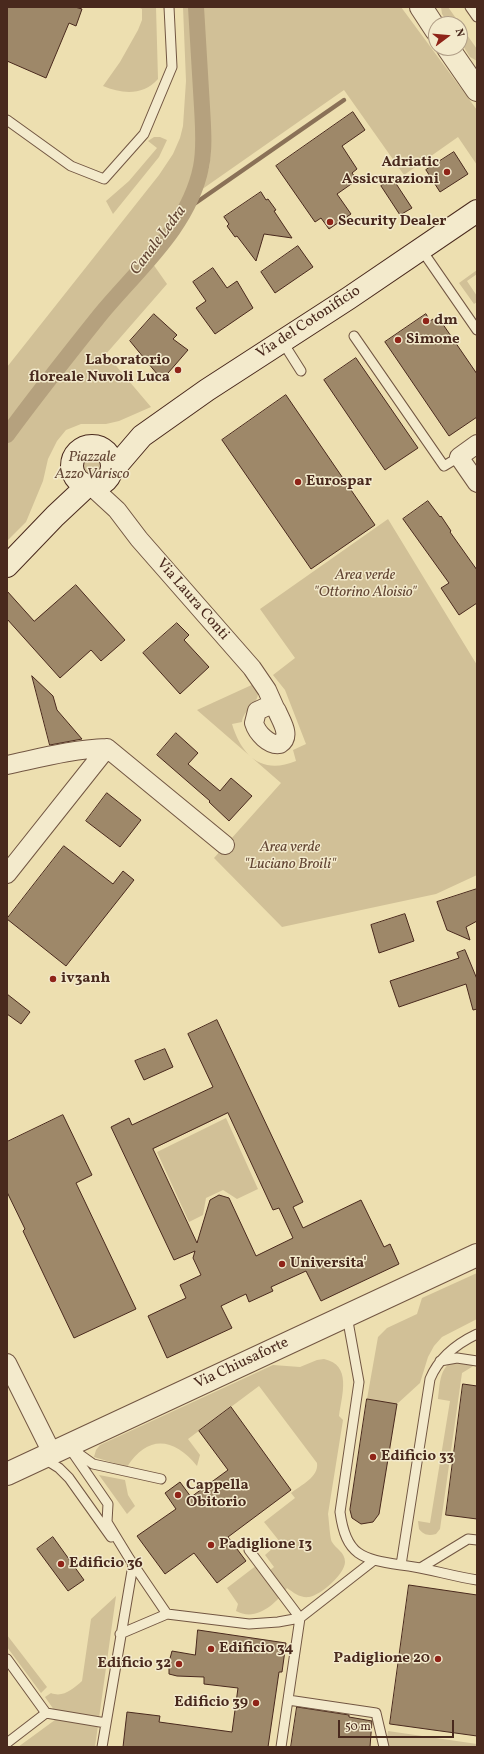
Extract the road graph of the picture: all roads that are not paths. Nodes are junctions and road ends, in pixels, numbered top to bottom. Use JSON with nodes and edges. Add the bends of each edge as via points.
{"nodes":[{"id":1,"x":169,"y":7,"type":"edge"},
{"id":2,"x":421,"y":7,"type":"edge"},
{"id":3,"x":470,"y":7,"type":"edge"},
{"id":4,"x":477,"y":17,"type":"edge"},
{"id":5,"x":428,"y":18,"type":"edge"},
{"id":6,"x":455,"y":56,"type":"edge"},
{"id":7,"x":475,"y":81,"type":"edge"},
{"id":8,"x":7,"y":120,"type":"edge"},
{"id":9,"x":477,"y":211,"type":"edge"},
{"id":10,"x":421,"y":249,"type":"junction"},
{"id":11,"x":477,"y":330,"type":"edge"},
{"id":12,"x":354,"y":336,"type":"dead end"},
{"id":13,"x":282,"y":341,"type":"junction"},
{"id":14,"x":301,"y":371,"type":"dead end"},
{"id":15,"x":142,"y":436,"type":"junction"},
{"id":16,"x":477,"y":444,"type":"edge"},
{"id":17,"x":98,"y":447,"type":"junction"},
{"id":18,"x":459,"y":457,"type":"junction"},
{"id":19,"x":71,"y":469,"type":"junction"},
{"id":20,"x":99,"y":481,"type":"junction"},
{"id":21,"x":477,"y":483,"type":"edge"},
{"id":22,"x":55,"y":516,"type":"junction"},
{"id":23,"x":7,"y":566,"type":"edge"},
{"id":24,"x":268,"y":708,"type":"dead end"},
{"id":25,"x":107,"y":748,"type":"junction"},
{"id":26,"x":7,"y":765,"type":"edge"},
{"id":27,"x":225,"y":845,"type":"dead end"},
{"id":28,"x":7,"y":874,"type":"edge"},
{"id":29,"x":477,"y":1255,"type":"edge"},
{"id":30,"x":347,"y":1315,"type":"junction"},
{"id":31,"x":477,"y":1334,"type":"edge"},
{"id":32,"x":440,"y":1361,"type":"junction"},
{"id":33,"x":477,"y":1361,"type":"edge"},
{"id":34,"x":7,"y":1363,"type":"edge"},
{"id":35,"x":54,"y":1452,"type":"junction"},
{"id":36,"x":7,"y":1474,"type":"edge"},
{"id":37,"x":161,"y":1479,"type":"dead end"},
{"id":38,"x":477,"y":1540,"type":"edge"},
{"id":39,"x":249,"y":1550,"type":"dead end"},
{"id":40,"x":373,"y":1561,"type":"junction"},
{"id":41,"x":131,"y":1562,"type":"junction"},
{"id":42,"x":402,"y":1565,"type":"junction"},
{"id":43,"x":422,"y":1567,"type":"junction"},
{"id":44,"x":477,"y":1580,"type":"edge"},
{"id":45,"x":167,"y":1614,"type":"junction"},
{"id":46,"x":300,"y":1618,"type":"junction"},
{"id":47,"x":120,"y":1634,"type":"junction"},
{"id":48,"x":7,"y":1659,"type":"edge"},
{"id":49,"x":288,"y":1700,"type":"junction"},
{"id":50,"x":46,"y":1713,"type":"junction"},
{"id":51,"x":106,"y":1723,"type":"junction"},
{"id":52,"x":7,"y":1743,"type":"edge"},
{"id":53,"x":102,"y":1747,"type":"edge"},
{"id":54,"x":281,"y":1747,"type":"edge"},
{"id":55,"x":384,"y":1747,"type":"edge"}],
"edges":[{"from":1,"to":8,"type":"lane","via":[[172,67],[144,134],[104,179],[71,166]]},
{"from":2,"to":5,"type":"main road"},
{"from":3,"to":4,"type":"lane"},
{"from":6,"to":7,"type":"main road"},
{"from":9,"to":10,"type":"main road","name":"Via del Cotonificio"},
{"from":10,"to":11,"type":"lane"},
{"from":10,"to":13,"type":"main road","name":"Via del Cotonificio"},
{"from":12,"to":18,"type":"lane","via":[[444,466]]},
{"from":13,"to":14,"type":"lane"},
{"from":13,"to":15,"type":"main road","name":"Via del Cotonificio"},
{"from":15,"to":17,"type":"main road","name":"Via del Cotonificio"},
{"from":15,"to":20,"type":"main road","name":"Via del Cotonificio"},
{"from":16,"to":18,"type":"street"},
{"from":17,"to":19,"type":"main road","via":[[81,449],[73,457]]},
{"from":17,"to":20,"type":"main road","via":[[111,459]]},
{"from":18,"to":21,"type":"street"},
{"from":19,"to":20,"type":"main road","via":[[78,482]]},
{"from":19,"to":22,"type":"main road","name":"Via del Cotonificio"},
{"from":20,"to":22,"type":"main road","name":"Via del Cotonificio"},
{"from":20,"to":24,"type":"street","name":"Via Laura Conti","via":[[139,539],[252,668],[267,690]]},
{"from":22,"to":23,"type":"main road","name":"Via del Cotonificio"},
{"from":25,"to":26,"type":"street","via":[[51,755]]},
{"from":25,"to":27,"type":"street"},
{"from":25,"to":28,"type":"street"},
{"from":29,"to":30,"type":"main road","name":"Via Chiusaforte"},
{"from":30,"to":35,"type":"main road","name":"Via Chiusaforte"},
{"from":30,"to":40,"type":"lane","via":[[359,1382],[340,1512],[345,1536],[351,1546],[362,1556]]},
{"from":31,"to":32,"type":"lane","via":[[448,1352]]},
{"from":32,"to":33,"type":"lane","via":[[457,1358]]},
{"from":32,"to":42,"type":"lane","via":[[430,1379]]},
{"from":34,"to":35,"type":"street"},
{"from":35,"to":36,"type":"main road","name":"Via Chiusaforte"},
{"from":35,"to":37,"type":"lane","via":[[93,1464]]},
{"from":35,"to":41,"type":"lane","via":[[59,1468]]},
{"from":35,"to":41,"type":"lane","via":[[108,1504],[107,1522]]},
{"from":38,"to":43,"type":"lane","via":[[468,1539]]},
{"from":39,"to":46,"type":"lane"},
{"from":40,"to":42,"type":"lane"},
{"from":40,"to":46,"type":"lane"},
{"from":41,"to":45,"type":"lane"},
{"from":41,"to":47,"type":"lane"},
{"from":42,"to":43,"type":"lane"},
{"from":43,"to":44,"type":"lane"},
{"from":45,"to":46,"type":"lane","via":[[249,1624]]},
{"from":45,"to":47,"type":"lane"},
{"from":46,"to":49,"type":"lane"},
{"from":47,"to":51,"type":"lane"},
{"from":48,"to":50,"type":"lane"},
{"from":49,"to":54,"type":"lane"},
{"from":49,"to":55,"type":"lane","via":[[376,1714]]},
{"from":50,"to":51,"type":"lane"},
{"from":50,"to":52,"type":"lane"},
{"from":51,"to":53,"type":"lane"}]}
